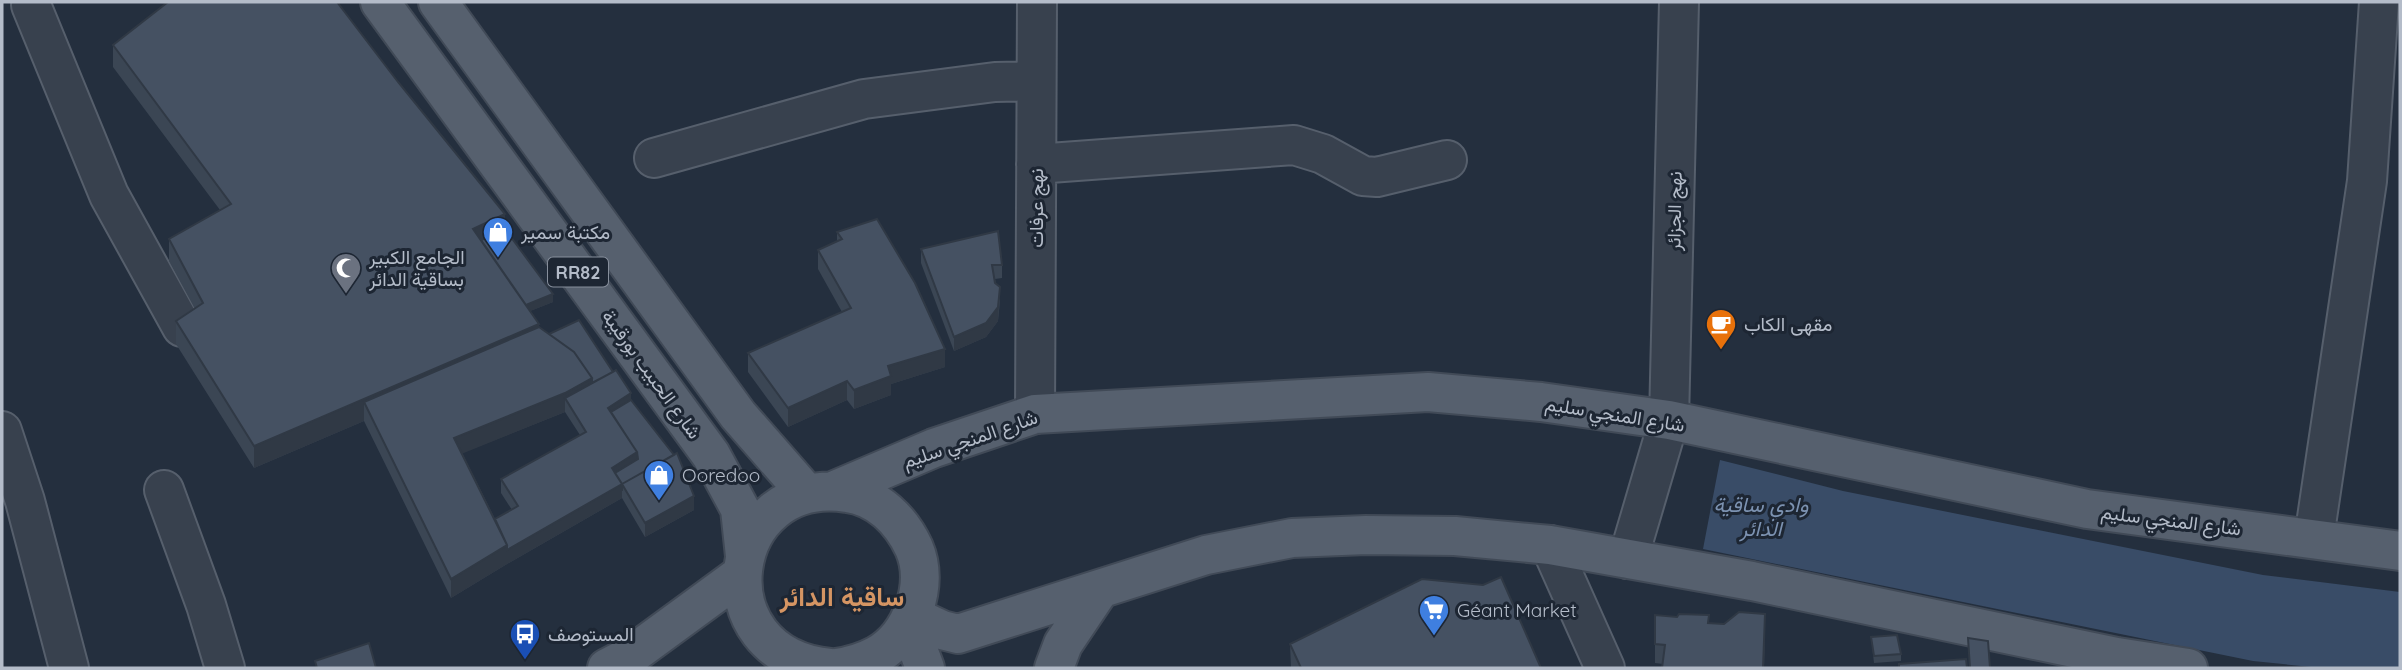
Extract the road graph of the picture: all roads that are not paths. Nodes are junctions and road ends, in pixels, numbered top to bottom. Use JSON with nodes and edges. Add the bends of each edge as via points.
{"nodes":[{"id":1,"x":380,"y":2,"type":"edge"},
{"id":2,"x":438,"y":2,"type":"edge"},
{"id":3,"x":1037,"y":2,"type":"edge"},
{"id":4,"x":1679,"y":2,"type":"edge"},
{"id":5,"x":2379,"y":2,"type":"edge"},
{"id":6,"x":24,"y":7,"type":"edge"},
{"id":7,"x":1036,"y":81,"type":"junction"},
{"id":8,"x":654,"y":158,"type":"dead end"},
{"id":9,"x":1447,"y":160,"type":"dead end"},
{"id":10,"x":1036,"y":164,"type":"junction"},
{"id":11,"x":182,"y":327,"type":"edge"},
{"id":12,"x":1035,"y":414,"type":"junction"},
{"id":13,"x":1669,"y":420,"type":"junction"},
{"id":14,"x":2,"y":431,"type":"edge"},
{"id":15,"x":164,"y":490,"type":"dead end"},
{"id":16,"x":820,"y":492,"type":"junction"},
{"id":17,"x":2314,"y":538,"type":"junction"},
{"id":18,"x":1550,"y":545,"type":"junction"},
{"id":19,"x":2400,"y":551,"type":"edge"},
{"id":20,"x":1628,"y":559,"type":"junction"},
{"id":21,"x":744,"y":565,"type":"junction"},
{"id":22,"x":1100,"y":589,"type":"junction"},
{"id":23,"x":910,"y":620,"type":"junction"},
{"id":24,"x":2118,"y":663,"type":"edge"},
{"id":25,"x":69,"y":668,"type":"edge"},
{"id":26,"x":225,"y":668,"type":"edge"},
{"id":27,"x":607,"y":668,"type":"edge"},
{"id":28,"x":830,"y":668,"type":"edge"},
{"id":29,"x":839,"y":668,"type":"edge"},
{"id":30,"x":925,"y":668,"type":"edge"},
{"id":31,"x":1054,"y":668,"type":"edge"},
{"id":32,"x":1605,"y":668,"type":"edge"},
{"id":33,"x":2188,"y":668,"type":"edge"}],
"edges":[{"from":1,"to":21,"type":"main road","name":"شارع الحبيب بورقيبة","number":"RR82","via":[[711,455],[740,509]]},
{"from":2,"to":16,"type":"main road","number":"RR82","via":[[738,415]]},
{"from":3,"to":7,"type":"street","name":"نهج عرفات"},
{"from":4,"to":13,"type":"street","name":"نهج الجزائر"},
{"from":5,"to":17,"type":"street","via":[[2367,181]]},
{"from":6,"to":11,"type":"street","via":[[109,195]]},
{"from":7,"to":8,"type":"street","via":[[864,99]]},
{"from":7,"to":10,"type":"street","name":"نهج عرفات"},
{"from":9,"to":10,"type":"street","via":[[1377,177],[1363,176],[1323,154],[1294,145]]},
{"from":10,"to":12,"type":"street","name":"نهج عرفات"},
{"from":12,"to":13,"type":"main road","name":"شارع المنجي سليم","via":[[1429,392]]},
{"from":12,"to":16,"type":"main road","name":"شارع المنجي سليم"},
{"from":13,"to":17,"type":"main road","name":"شارع المنجي سليم","via":[[2087,509]]},
{"from":13,"to":20,"type":"street","name":"نهج الجزائر"},
{"from":14,"to":25,"type":"street"},
{"from":15,"to":26,"type":"street"},
{"from":16,"to":21,"type":"main road","via":[[774,510],[752,539]]},
{"from":16,"to":23,"type":"main road","via":[[855,494],[875,502],[906,532],[919,573]]},
{"from":17,"to":19,"type":"main road","name":"شارع المنجي سليم"},
{"from":18,"to":20,"type":"main road"},
{"from":18,"to":22,"type":"main road","via":[[1455,536],[1292,538],[1206,555]]},
{"from":18,"to":32,"type":"street"},
{"from":20,"to":24,"type":"main road","via":[[1752,581]]},
{"from":21,"to":27,"type":"main road","via":[[630,656]]},
{"from":21,"to":28,"type":"main road","name":"شارع الحبيب بورقيبة","number":"RR82","via":[[743,595],[760,634],[792,660]]},
{"from":22,"to":23,"type":"main road","via":[[958,634]]},
{"from":22,"to":31,"type":"main road","via":[[1063,644]]},
{"from":23,"to":29,"type":"main road","via":[[879,654]]},
{"from":23,"to":30,"type":"main road"},
{"from":24,"to":33,"type":"main road"}]}
